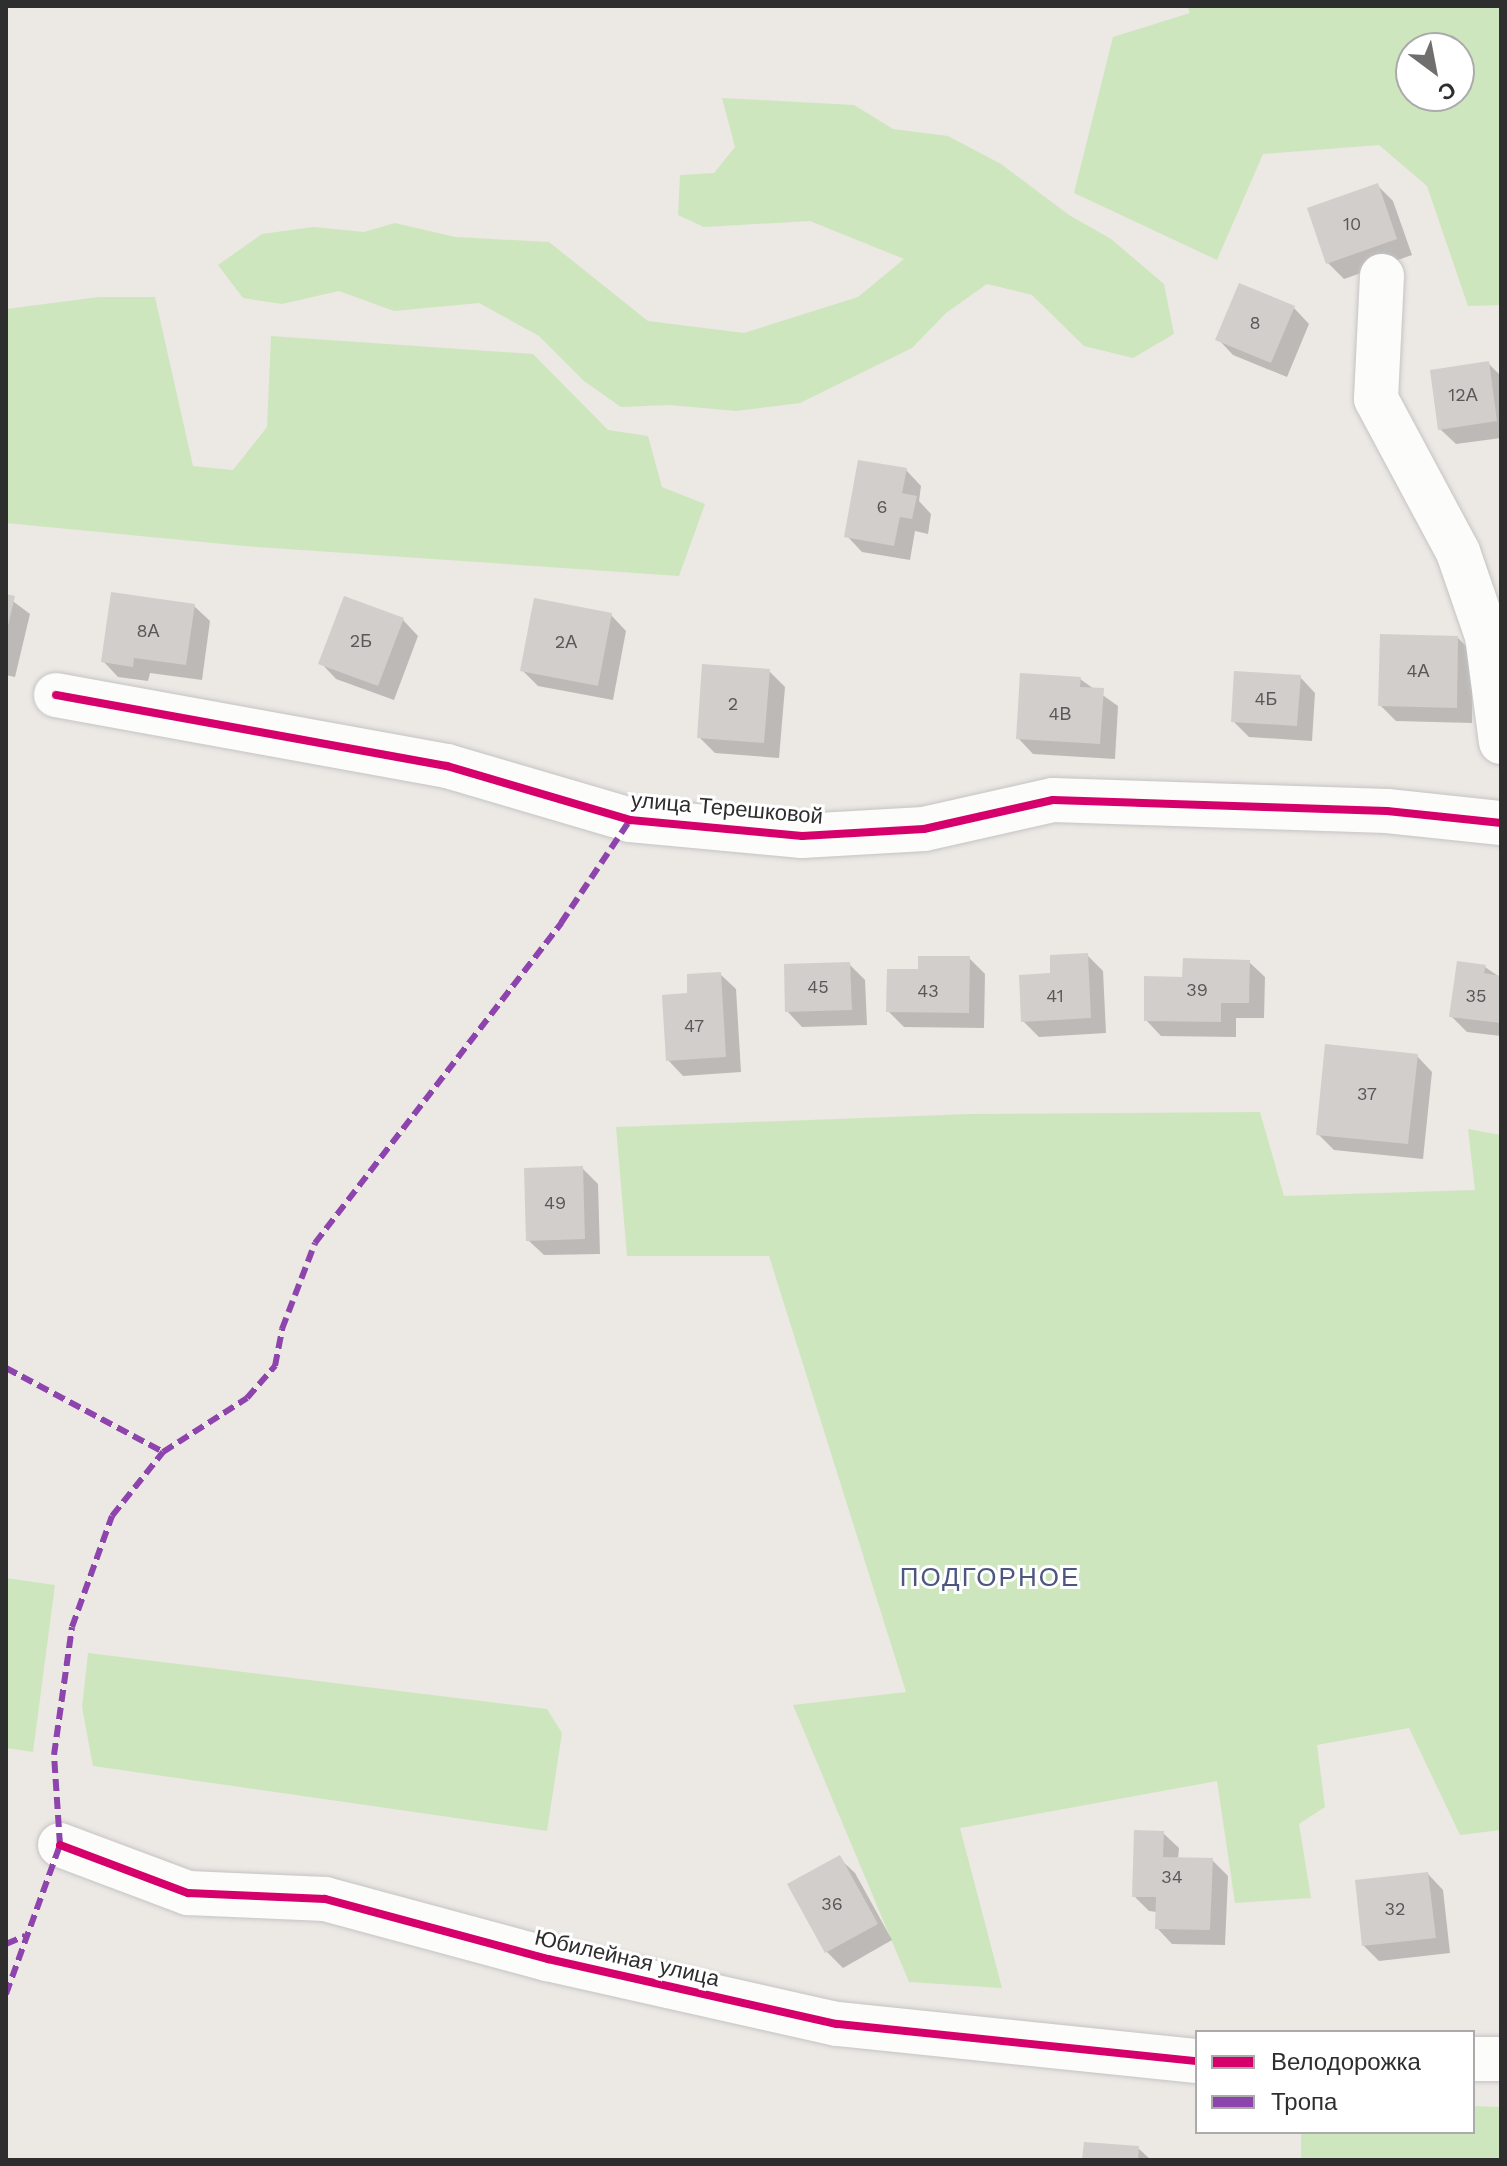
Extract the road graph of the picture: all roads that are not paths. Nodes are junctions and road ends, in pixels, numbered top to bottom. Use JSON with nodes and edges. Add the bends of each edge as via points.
{"nodes":[{"id":1,"x":1382,"y":276,"type":"dead end"},
{"id":2,"x":56,"y":695,"type":"dead end"},
{"id":3,"x":1501,"y":742,"type":"edge"},
{"id":4,"x":1501,"y":823,"type":"edge"},
{"id":5,"x":60,"y":1845,"type":"dead end"},
{"id":6,"x":1475,"y":2059,"type":"edge"},
{"id":7,"x":1501,"y":2059,"type":"edge"},
{"id":8,"x":1195,"y":2061,"type":"edge"}],
"edges":[{"from":1,"to":3,"type":"street","via":[[1376,399],[1458,552],[1487,636]]},
{"from":2,"to":4,"type":"street","name":"улица Терешковой","via":[[447,766],[630,820],[802,836],[924,829],[1053,800],[1387,811]]},
{"from":5,"to":8,"type":"street","name":"Юбилейная улица","via":[[188,1893],[325,1899],[548,1959],[837,2024]]},
{"from":6,"to":7,"type":"street"}]}
